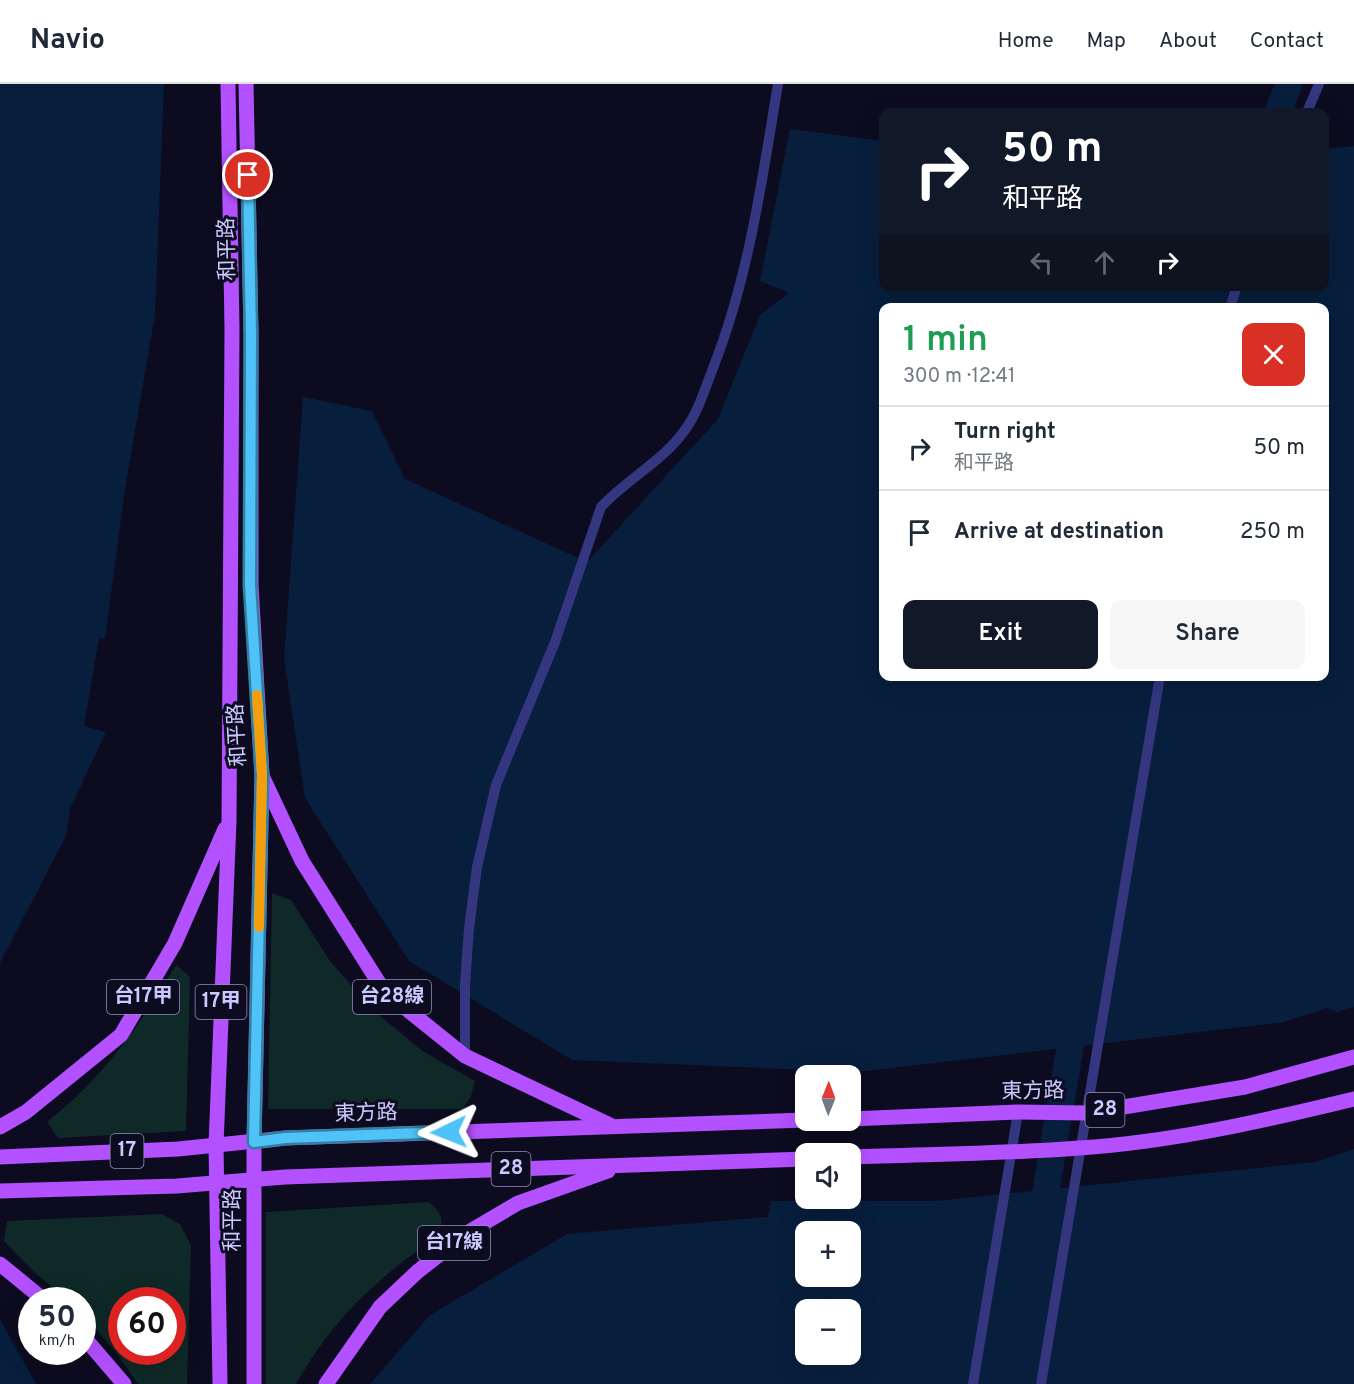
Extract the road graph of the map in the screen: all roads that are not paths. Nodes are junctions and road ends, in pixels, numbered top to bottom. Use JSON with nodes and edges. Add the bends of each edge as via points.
{"nodes":[{"id":1,"x":228,"y":84,"type":"edge"},
{"id":2,"x":246,"y":84,"type":"edge"},
{"id":3,"x":778,"y":84,"type":"edge"},
{"id":4,"x":1319,"y":84,"type":"edge"},
{"id":5,"x":1309,"y":108,"type":"edge"},
{"id":6,"x":1159,"y":681,"type":"edge"},
{"id":7,"x":262,"y":775,"type":"junction"},
{"id":8,"x":229,"y":821,"type":"junction"},
{"id":9,"x":465,"y":1056,"type":"junction"},
{"id":10,"x":1354,"y":1057,"type":"edge"},
{"id":11,"x":1354,"y":1099,"type":"edge"},
{"id":12,"x":1018,"y":1112,"type":"junction"},
{"id":13,"x":1087,"y":1113,"type":"junction"},
{"id":14,"x":861,"y":1119,"type":"edge"},
{"id":15,"x":795,"y":1120,"type":"edge"},
{"id":16,"x":0,"y":1127,"type":"edge"},
{"id":17,"x":614,"y":1127,"type":"junction"},
{"id":18,"x":254,"y":1142,"type":"junction"},
{"id":19,"x":216,"y":1145,"type":"junction"},
{"id":20,"x":1079,"y":1148,"type":"junction"},
{"id":21,"x":1012,"y":1150,"type":"junction"},
{"id":22,"x":0,"y":1157,"type":"edge"},
{"id":23,"x":861,"y":1157,"type":"edge"},
{"id":24,"x":795,"y":1159,"type":"edge"},
{"id":25,"x":628,"y":1165,"type":"junction"},
{"id":26,"x":254,"y":1180,"type":"junction"},
{"id":27,"x":217,"y":1184,"type":"junction"},
{"id":28,"x":0,"y":1191,"type":"edge"},
{"id":29,"x":0,"y":1264,"type":"edge"},
{"id":30,"x":28,"y":1287,"type":"edge"},
{"id":31,"x":96,"y":1350,"type":"edge"},
{"id":32,"x":124,"y":1384,"type":"edge"},
{"id":33,"x":220,"y":1384,"type":"edge"},
{"id":34,"x":254,"y":1384,"type":"edge"},
{"id":35,"x":327,"y":1384,"type":"edge"},
{"id":36,"x":974,"y":1384,"type":"edge"},
{"id":37,"x":1041,"y":1384,"type":"edge"}],
"edges":[{"from":1,"to":8,"type":"main road","name":"和平路","number":"17甲","via":[[232,329]]},
{"from":2,"to":7,"type":"main road","name":"和平路","number":"17甲","via":[[251,334],[250,585]]},
{"from":3,"to":9,"type":"lane","via":[[754,232],[727,333],[701,399],[669,450],[615,492],[602,507],[555,642],[496,785],[477,867],[469,928]]},
{"from":4,"to":5,"type":"lane"},
{"from":6,"to":13,"type":"lane"},
{"from":7,"to":9,"type":"main road","number":"台28線","via":[[302,861],[384,991]]},
{"from":7,"to":18,"type":"main road","name":"和平路","number":"17甲"},
{"from":8,"to":16,"type":"main road","number":"台17甲","via":[[175,943],[121,1035],[26,1113]]},
{"from":8,"to":19,"type":"main road","name":"和平路","number":"17甲"},
{"from":9,"to":17,"type":"main road","number":"台28線"},
{"from":10,"to":13,"type":"main road","name":"東方路","number":"28","via":[[1245,1087]]},
{"from":11,"to":20,"type":"main road","number":"28","via":[[1247,1124]]},
{"from":12,"to":13,"type":"main road","name":"東方路","number":"28"},
{"from":12,"to":14,"type":"main road","name":"東方路","number":"28"},
{"from":12,"to":21,"type":"lane"},
{"from":13,"to":20,"type":"lane"},
{"from":15,"to":17,"type":"main road","name":"東方路","number":"28"},
{"from":17,"to":18,"type":"main road","name":"東方路","number":"28"},
{"from":18,"to":19,"type":"main road","name":"東方路","number":"17"},
{"from":18,"to":26,"type":"main road","name":"和平路"},
{"from":19,"to":22,"type":"main road","name":"東方路","number":"17"},
{"from":19,"to":27,"type":"main road","name":"和平路","number":"17甲"},
{"from":20,"to":21,"type":"main road","number":"28"},
{"from":20,"to":37,"type":"lane"},
{"from":21,"to":23,"type":"main road","number":"28"},
{"from":21,"to":36,"type":"lane"},
{"from":24,"to":25,"type":"main road","number":"28"},
{"from":25,"to":26,"type":"main road","number":"28"},
{"from":25,"to":35,"type":"main road","number":"台17線","via":[[518,1203],[467,1233],[417,1272],[380,1308]]},
{"from":26,"to":27,"type":"main road","number":"28"},
{"from":26,"to":34,"type":"main road","name":"和平路"},
{"from":27,"to":28,"type":"main road","number":"17"},
{"from":27,"to":33,"type":"main road","name":"和平路"},
{"from":29,"to":30,"type":"main road"},
{"from":31,"to":32,"type":"main road"}]}
